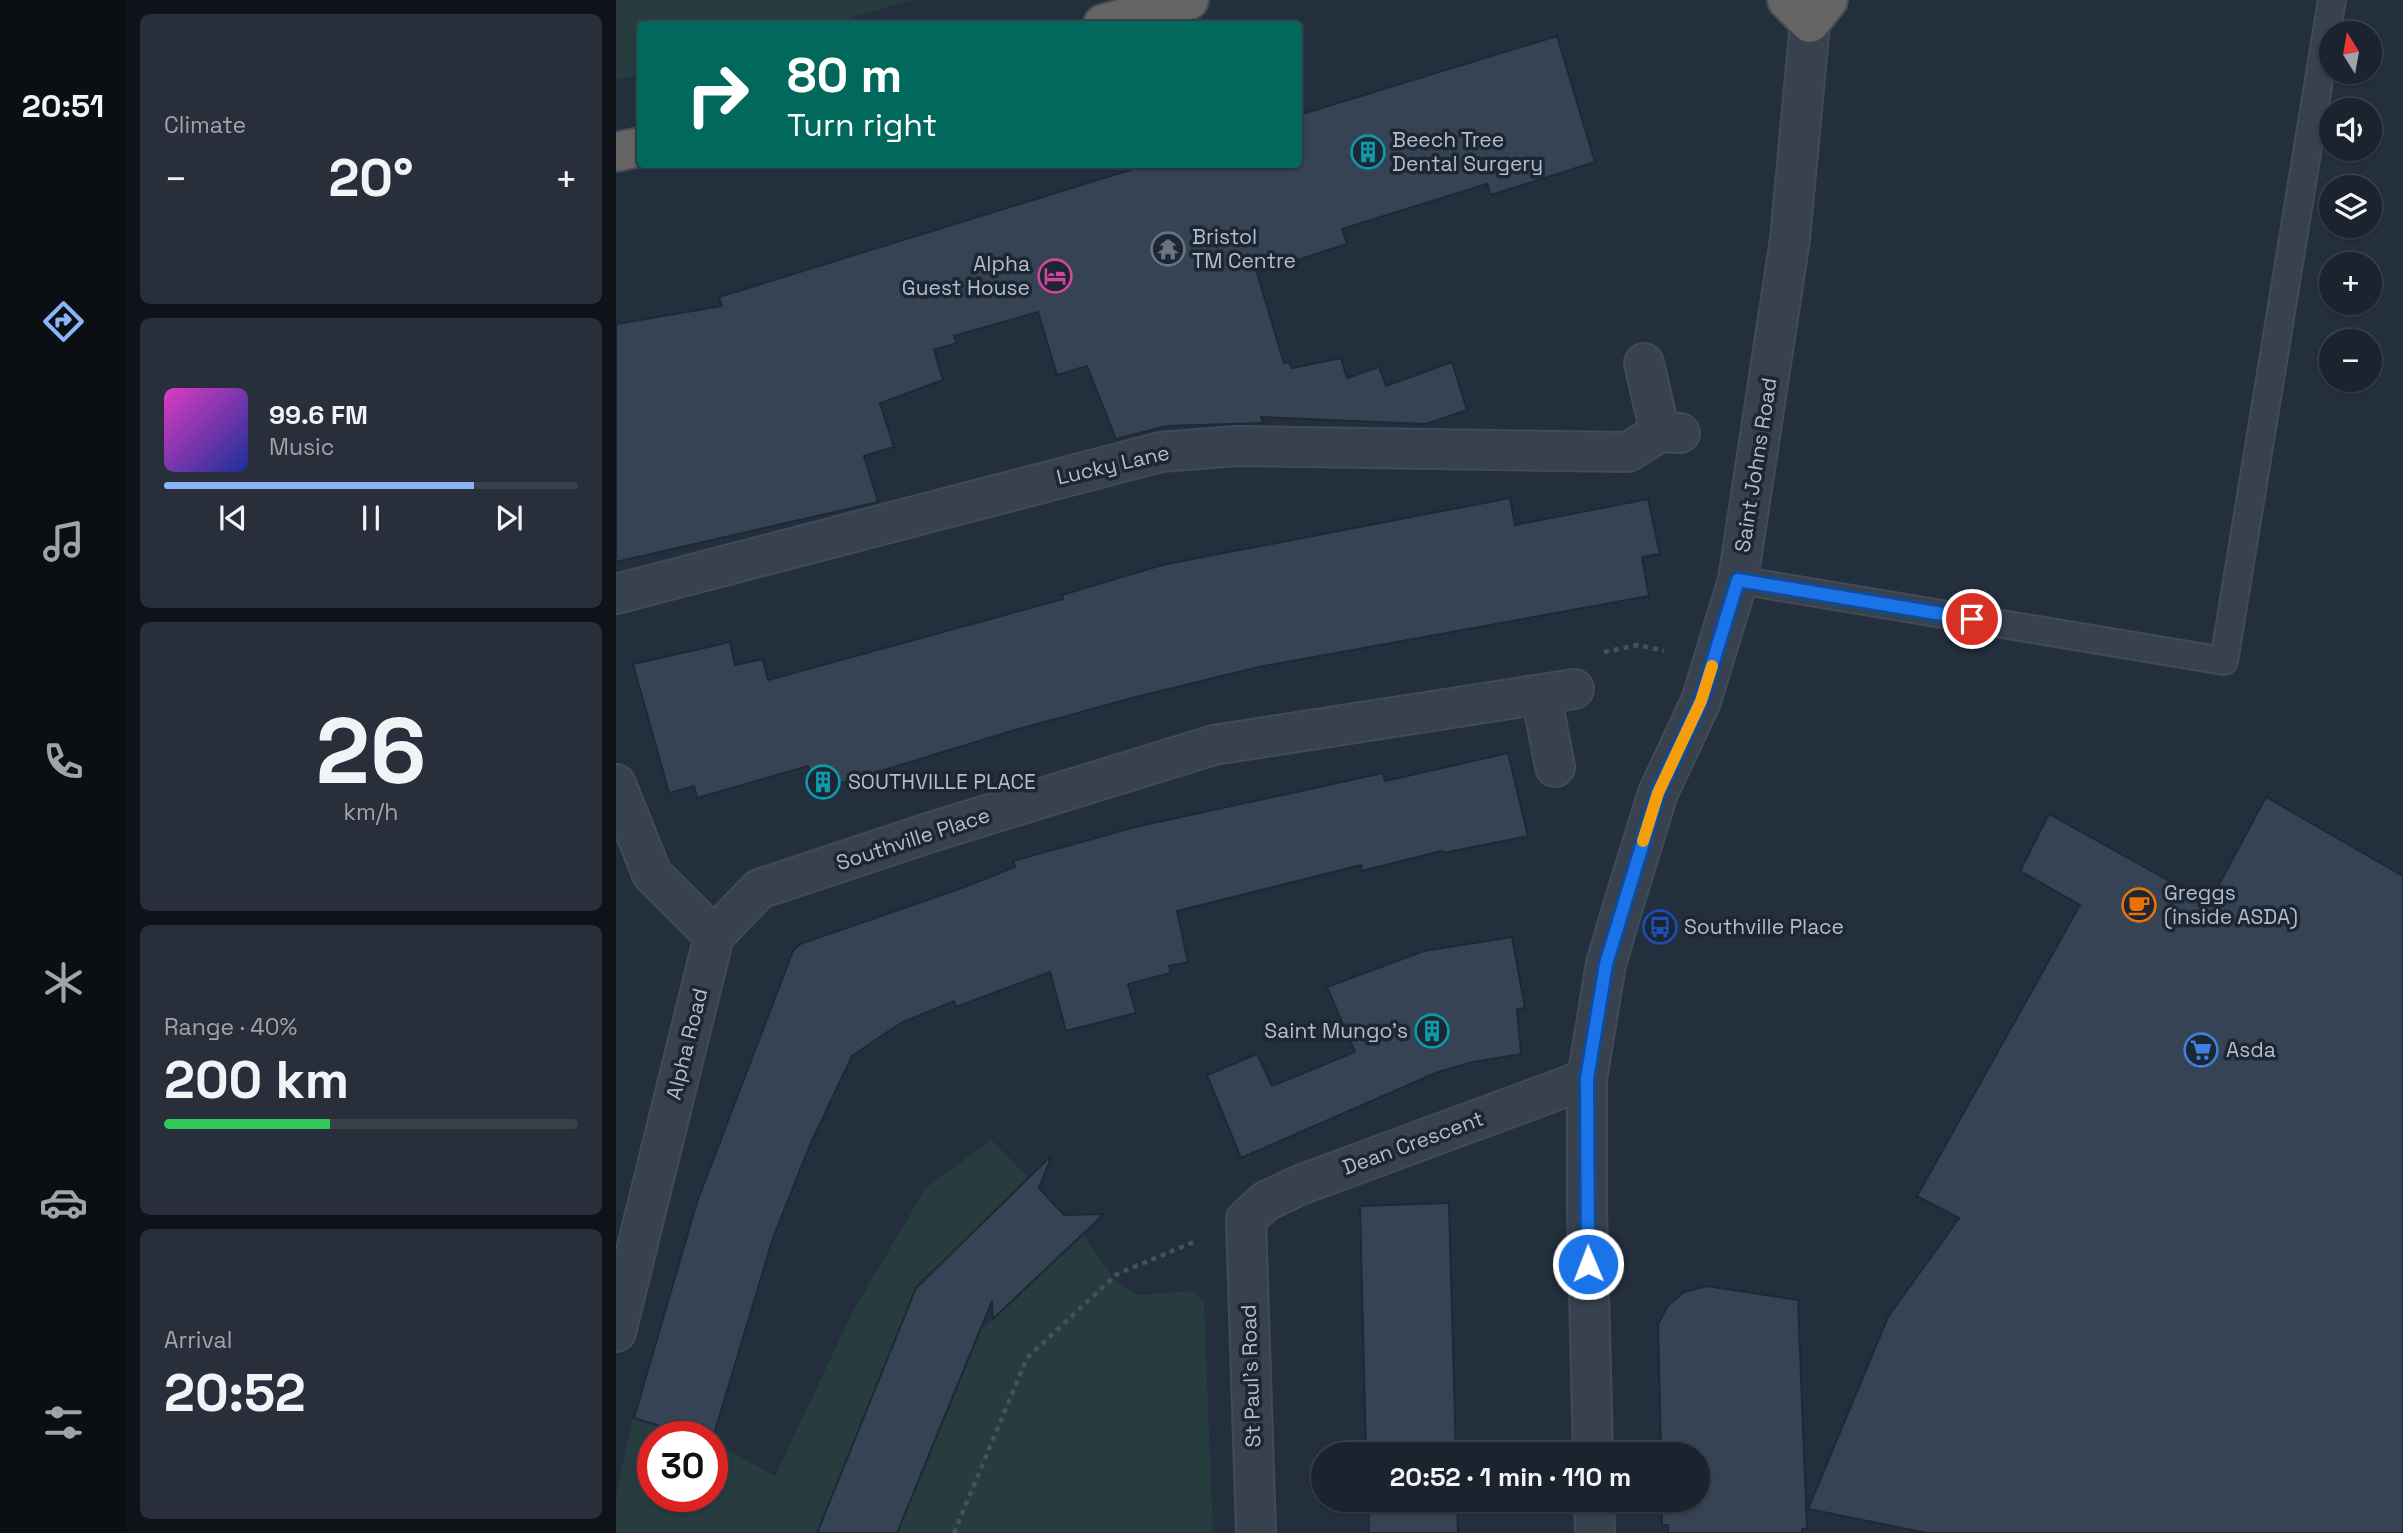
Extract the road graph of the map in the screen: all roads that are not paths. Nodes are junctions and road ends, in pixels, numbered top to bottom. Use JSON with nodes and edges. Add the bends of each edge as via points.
{"nodes":[{"id":1,"x":1189,"y":0,"type":"edge"},
{"id":2,"x":2332,"y":0,"type":"edge"},
{"id":3,"x":1808,"y":6,"type":"edge"},
{"id":4,"x":1114,"y":21,"type":"edge"},
{"id":5,"x":637,"y":148,"type":"edge"},
{"id":6,"x":616,"y":152,"type":"edge"},
{"id":7,"x":1644,"y":363,"type":"dead end"},
{"id":8,"x":1738,"y":580,"type":"junction"},
{"id":9,"x":616,"y":594,"type":"edge"},
{"id":10,"x":1555,"y":767,"type":"dead end"},
{"id":11,"x":616,"y":784,"type":"edge"},
{"id":12,"x":714,"y":936,"type":"junction"},
{"id":13,"x":1587,"y":1079,"type":"junction"},
{"id":14,"x":1246,"y":1219,"type":"joint"},
{"id":15,"x":616,"y":1332,"type":"edge"},
{"id":16,"x":1593,"y":1442,"type":"edge"},
{"id":17,"x":1594,"y":1512,"type":"edge"},
{"id":18,"x":1256,"y":1533,"type":"edge"},
{"id":19,"x":1595,"y":1533,"type":"edge"}],
"edges":[{"from":1,"to":4,"type":"highway"},
{"from":2,"to":8,"type":"lane","via":[[2224,661]]},
{"from":3,"to":8,"type":"street","name":"Saint Johns Road","via":[[1790,239]]},
{"from":5,"to":6,"type":"highway"},
{"from":7,"to":9,"type":"street","name":"Lucky Lane","via":[[1670,433],[1628,452],[1236,446],[1161,452]]},
{"from":8,"to":13,"type":"street","name":"Saint Johns Road","via":[[1701,701],[1658,793],[1620,916],[1606,964]]},
{"from":10,"to":12,"type":"street","name":"Southville Place","via":[[1558,692],[1214,745],[759,889]]},
{"from":11,"to":12,"type":"street","via":[[652,874]]},
{"from":12,"to":15,"type":"street","name":"Alpha Road"},
{"from":13,"to":14,"type":"street","name":"Dean Crescent","via":[[1300,1185],[1266,1201]]},
{"from":13,"to":16,"type":"street","name":"Saint Johns Road"},
{"from":14,"to":18,"type":"street","name":"St Paul's Road"},
{"from":17,"to":19,"type":"street"}]}
